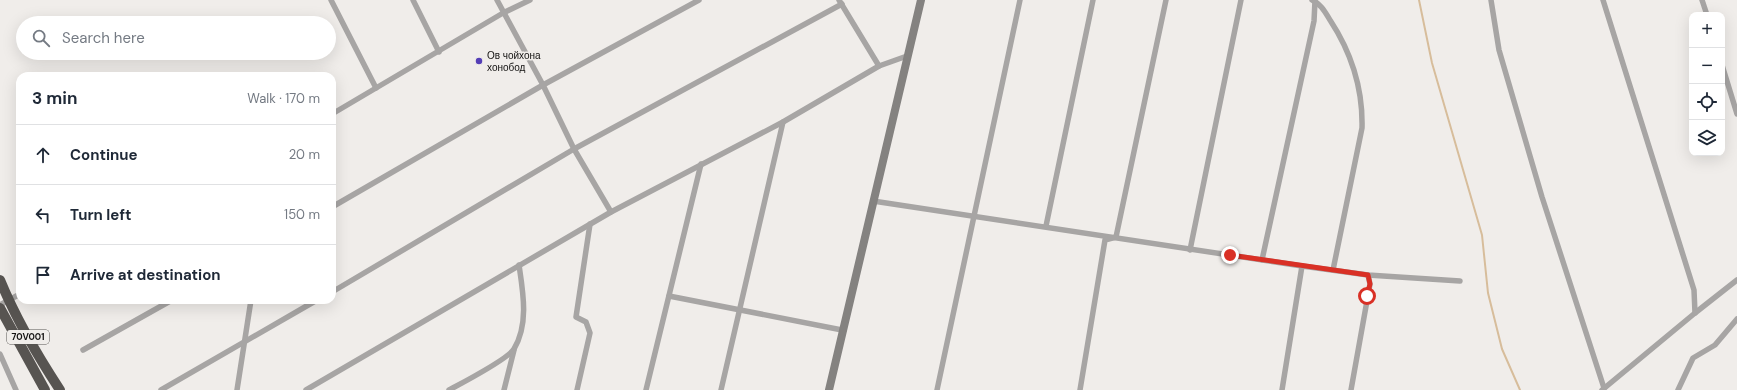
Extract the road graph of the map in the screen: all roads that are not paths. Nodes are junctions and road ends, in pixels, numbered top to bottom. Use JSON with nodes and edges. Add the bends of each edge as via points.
{"nodes":[{"id":1,"x":331,"y":0,"type":"edge"},
{"id":2,"x":413,"y":0,"type":"edge"},
{"id":3,"x":497,"y":0,"type":"edge"},
{"id":4,"x":530,"y":0,"type":"edge"},
{"id":5,"x":700,"y":0,"type":"edge"},
{"id":6,"x":921,"y":0,"type":"edge"},
{"id":7,"x":1020,"y":0,"type":"edge"},
{"id":8,"x":1093,"y":0,"type":"edge"},
{"id":9,"x":1166,"y":0,"type":"edge"},
{"id":10,"x":1241,"y":0,"type":"edge"},
{"id":11,"x":1491,"y":0,"type":"edge"},
{"id":12,"x":1603,"y":0,"type":"edge"},
{"id":13,"x":1702,"y":0,"type":"edge"},
{"id":14,"x":1313,"y":1,"type":"edge"},
{"id":15,"x":840,"y":2,"type":"edge"},
{"id":16,"x":1706,"y":12,"type":"edge"},
{"id":17,"x":503,"y":13,"type":"junction"},
{"id":18,"x":439,"y":52,"type":"junction"},
{"id":19,"x":907,"y":56,"type":"junction"},
{"id":20,"x":879,"y":66,"type":"junction"},
{"id":21,"x":1725,"y":75,"type":"edge"},
{"id":22,"x":543,"y":85,"type":"junction"},
{"id":23,"x":376,"y":88,"type":"junction"},
{"id":24,"x":336,"y":112,"type":"edge"},
{"id":25,"x":1737,"y":114,"type":"edge"},
{"id":26,"x":782,"y":122,"type":"junction"},
{"id":27,"x":574,"y":149,"type":"junction"},
{"id":28,"x":701,"y":164,"type":"junction"},
{"id":29,"x":873,"y":201,"type":"junction"},
{"id":30,"x":336,"y":205,"type":"edge"},
{"id":31,"x":611,"y":212,"type":"junction"},
{"id":32,"x":973,"y":215,"type":"junction"},
{"id":33,"x":590,"y":224,"type":"junction"},
{"id":34,"x":1046,"y":226,"type":"junction"},
{"id":35,"x":1116,"y":237,"type":"junction"},
{"id":36,"x":1190,"y":250,"type":"junction"},
{"id":37,"x":1262,"y":260,"type":"junction"},
{"id":38,"x":520,"y":265,"type":"junction"},
{"id":39,"x":1302,"y":266,"type":"junction"},
{"id":40,"x":1333,"y":270,"type":"junction"},
{"id":41,"x":1368,"y":275,"type":"junction"},
{"id":42,"x":0,"y":280,"type":"edge"},
{"id":43,"x":1737,"y":280,"type":"edge"},
{"id":44,"x":1460,"y":281,"type":"dead end"},
{"id":45,"x":336,"y":290,"type":"edge"},
{"id":46,"x":16,"y":296,"type":"edge"},
{"id":47,"x":669,"y":296,"type":"junction"},
{"id":48,"x":4,"y":303,"type":"edge"},
{"id":49,"x":165,"y":304,"type":"edge"},
{"id":50,"x":250,"y":304,"type":"edge"},
{"id":51,"x":310,"y":304,"type":"edge"},
{"id":52,"x":0,"y":308,"type":"edge"},
{"id":53,"x":740,"y":310,"type":"junction"},
{"id":54,"x":1695,"y":313,"type":"junction"},
{"id":55,"x":1737,"y":319,"type":"edge"},
{"id":56,"x":842,"y":330,"type":"junction"},
{"id":57,"x":245,"y":341,"type":"junction"},
{"id":58,"x":83,"y":350,"type":"dead end"},
{"id":59,"x":514,"y":350,"type":"junction"},
{"id":60,"x":0,"y":354,"type":"edge"},
{"id":61,"x":1603,"y":389,"type":"edge"},
{"id":62,"x":16,"y":390,"type":"edge"},
{"id":63,"x":45,"y":390,"type":"edge"},
{"id":64,"x":60,"y":390,"type":"edge"},
{"id":65,"x":161,"y":390,"type":"edge"},
{"id":66,"x":237,"y":390,"type":"edge"},
{"id":67,"x":306,"y":390,"type":"edge"},
{"id":68,"x":449,"y":390,"type":"edge"},
{"id":69,"x":504,"y":390,"type":"edge"},
{"id":70,"x":577,"y":390,"type":"edge"},
{"id":71,"x":646,"y":390,"type":"edge"},
{"id":72,"x":721,"y":390,"type":"edge"},
{"id":73,"x":829,"y":390,"type":"edge"},
{"id":74,"x":937,"y":390,"type":"edge"},
{"id":75,"x":1080,"y":390,"type":"edge"},
{"id":76,"x":1282,"y":390,"type":"edge"},
{"id":77,"x":1351,"y":390,"type":"edge"},
{"id":78,"x":1678,"y":390,"type":"edge"}],
"edges":[{"from":1,"to":23,"type":"street"},
{"from":2,"to":18,"type":"street"},
{"from":3,"to":17,"type":"street"},
{"from":4,"to":17,"type":"street"},
{"from":5,"to":22,"type":"street"},
{"from":6,"to":19,"type":"main road"},
{"from":7,"to":32,"type":"street"},
{"from":8,"to":34,"type":"street"},
{"from":9,"to":35,"type":"street"},
{"from":10,"to":36,"type":"street"},
{"from":11,"to":61,"type":"street","via":[[1501,58]]},
{"from":12,"to":54,"type":"street","via":[[1694,290]]},
{"from":13,"to":16,"type":"street"},
{"from":14,"to":37,"type":"street","via":[[1314,21]]},
{"from":14,"to":40,"type":"street","via":[[1322,7],[1353,63],[1362,110],[1362,128]]},
{"from":15,"to":20,"type":"street"},
{"from":15,"to":27,"type":"street"},
{"from":17,"to":18,"type":"street"},
{"from":17,"to":22,"type":"street"},
{"from":18,"to":23,"type":"street"},
{"from":19,"to":20,"type":"street"},
{"from":19,"to":29,"type":"main road"},
{"from":20,"to":26,"type":"street"},
{"from":21,"to":25,"type":"street"},
{"from":22,"to":27,"type":"street"},
{"from":22,"to":30,"type":"street"},
{"from":23,"to":24,"type":"street"},
{"from":26,"to":28,"type":"street"},
{"from":26,"to":53,"type":"street"},
{"from":27,"to":31,"type":"street"},
{"from":27,"to":45,"type":"street"},
{"from":28,"to":31,"type":"street"},
{"from":28,"to":47,"type":"street"},
{"from":29,"to":32,"type":"street"},
{"from":29,"to":56,"type":"main road"},
{"from":31,"to":33,"type":"street"},
{"from":32,"to":34,"type":"street"},
{"from":32,"to":74,"type":"street"},
{"from":33,"to":38,"type":"street"},
{"from":33,"to":70,"type":"street","via":[[576,316],[586,322],[590,333]]},
{"from":34,"to":35,"type":"street"},
{"from":35,"to":36,"type":"street"},
{"from":35,"to":75,"type":"street","via":[[1105,240]]},
{"from":36,"to":37,"type":"street"},
{"from":37,"to":39,"type":"street"},
{"from":38,"to":59,"type":"street","via":[[525,305],[521,330]]},
{"from":38,"to":67,"type":"street"},
{"from":39,"to":40,"type":"street"},
{"from":39,"to":76,"type":"street"},
{"from":40,"to":41,"type":"street"},
{"from":41,"to":44,"type":"street"},
{"from":41,"to":77,"type":"street","via":[[1370,284]]},
{"from":42,"to":48,"type":"highway","number":"70V001"},
{"from":43,"to":54,"type":"street"},
{"from":46,"to":48,"type":"street"},
{"from":47,"to":53,"type":"street"},
{"from":47,"to":71,"type":"street"},
{"from":48,"to":64,"type":"highway","number":"70V001"},
{"from":49,"to":58,"type":"street"},
{"from":50,"to":57,"type":"street"},
{"from":51,"to":57,"type":"street"},
{"from":52,"to":63,"type":"highway","number":"70V001"},
{"from":53,"to":56,"type":"street"},
{"from":53,"to":72,"type":"street"},
{"from":54,"to":61,"type":"street"},
{"from":55,"to":78,"type":"street","via":[[1706,352],[1693,358]]},
{"from":56,"to":73,"type":"main road"},
{"from":57,"to":65,"type":"street"},
{"from":57,"to":66,"type":"street"},
{"from":59,"to":68,"type":"street"},
{"from":59,"to":69,"type":"street"},
{"from":60,"to":62,"type":"street"}]}
